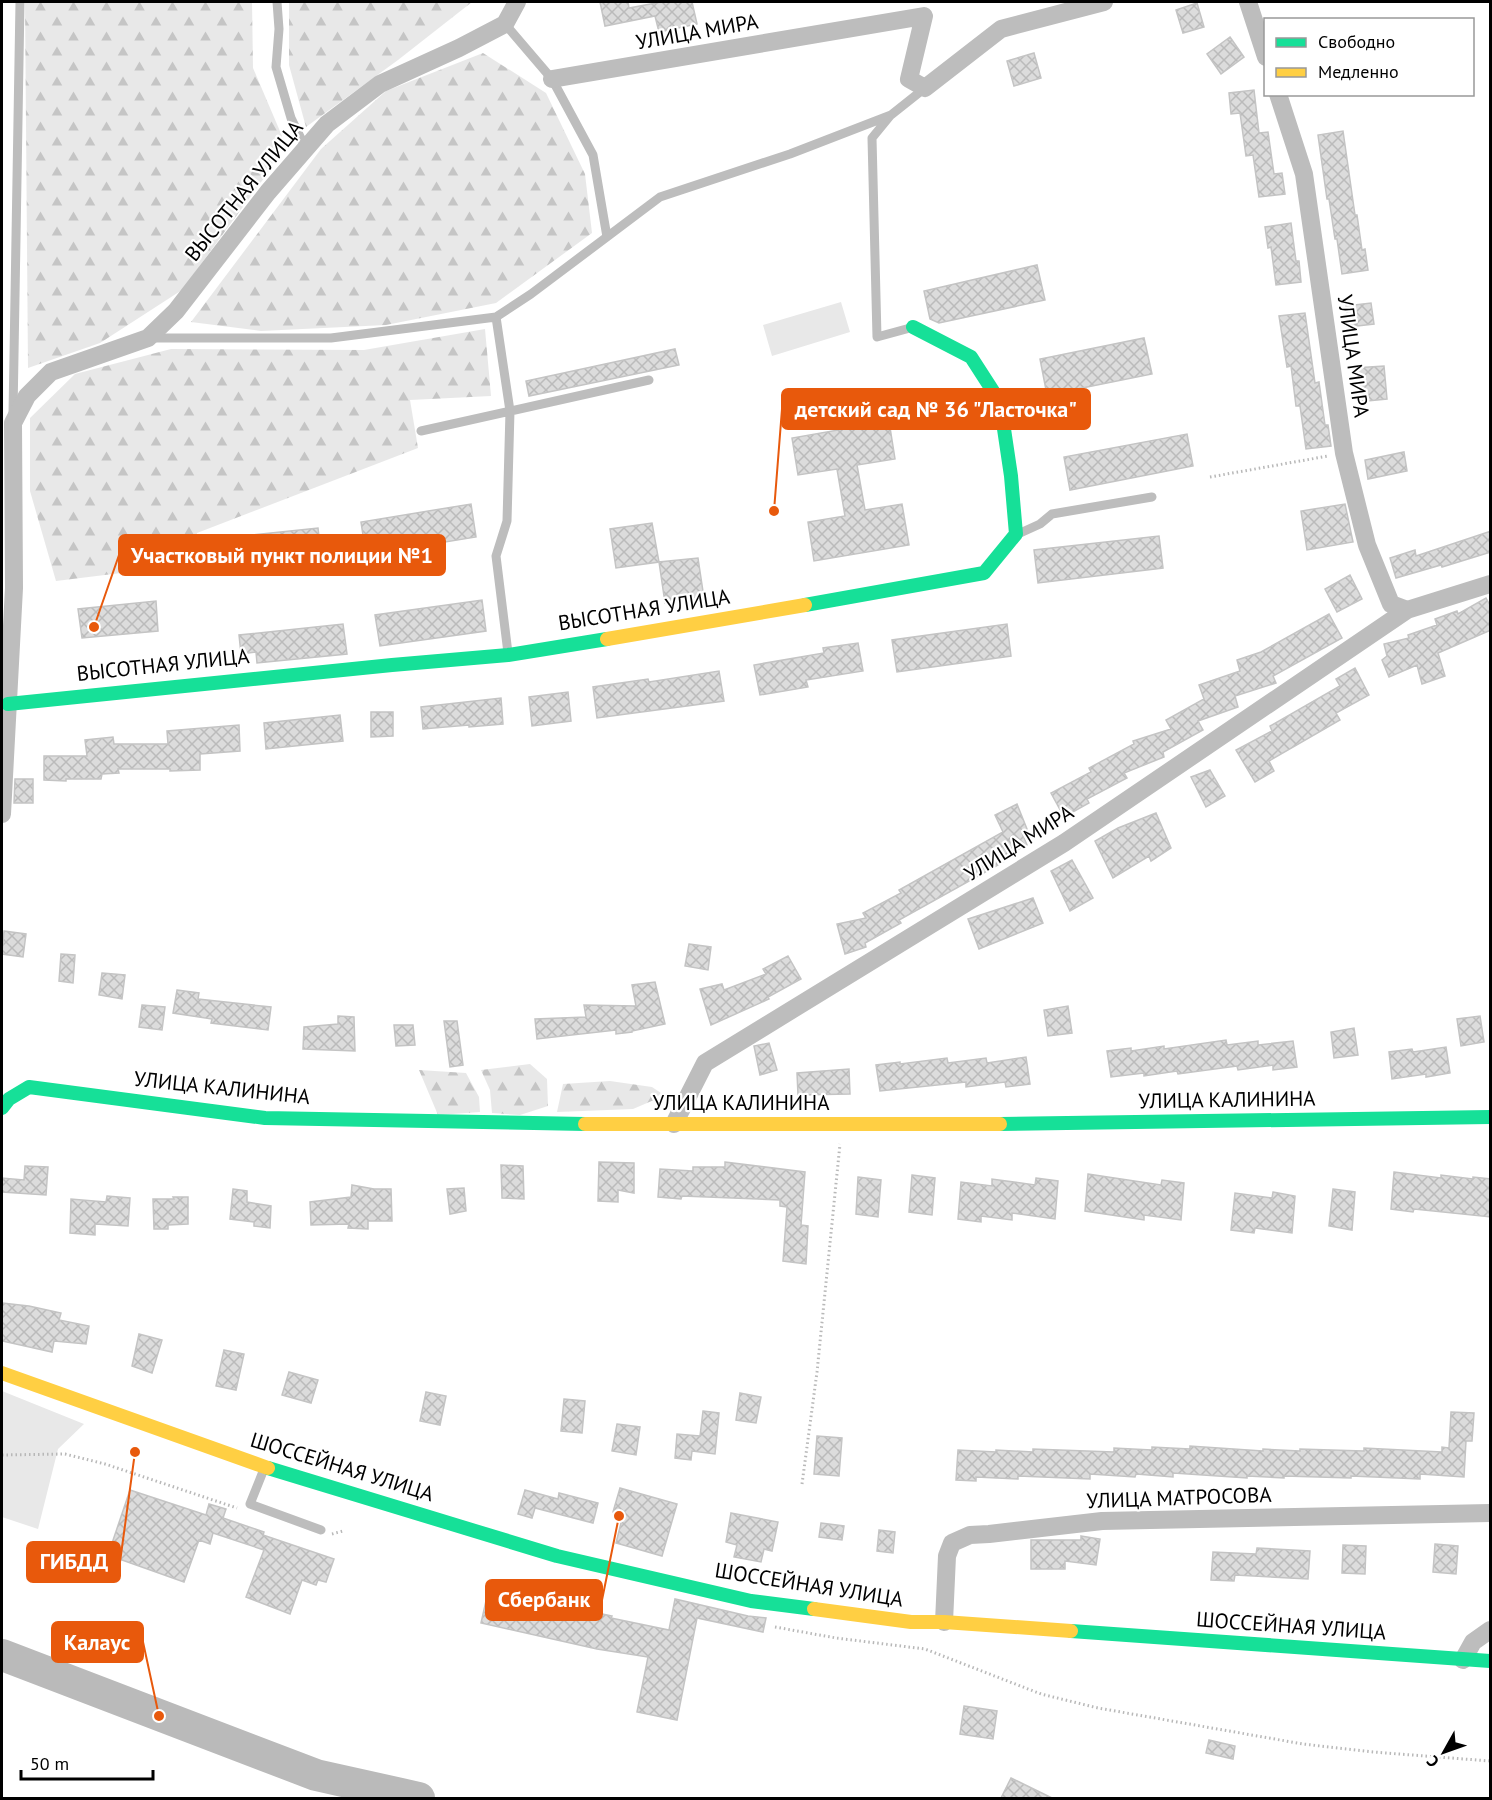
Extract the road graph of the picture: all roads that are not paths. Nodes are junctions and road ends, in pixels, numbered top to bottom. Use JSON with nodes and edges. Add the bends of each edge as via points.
{"nodes":[{"id":1,"x":20,"y":2,"type":"edge"},
{"id":2,"x":278,"y":2,"type":"edge"},
{"id":3,"x":516,"y":2,"type":"edge"},
{"id":4,"x":1104,"y":2,"type":"edge"},
{"id":5,"x":1248,"y":2,"type":"edge"},
{"id":6,"x":505,"y":24,"type":"junction"},
{"id":7,"x":1264,"y":51,"type":"edge"},
{"id":8,"x":552,"y":79,"type":"junction"},
{"id":9,"x":925,"y":88,"type":"junction"},
{"id":10,"x":1279,"y":96,"type":"edge"},
{"id":11,"x":891,"y":115,"type":"junction"},
{"id":12,"x":306,"y":149,"type":"junction"},
{"id":13,"x":607,"y":237,"type":"junction"},
{"id":14,"x":496,"y":317,"type":"junction"},
{"id":15,"x":913,"y":327,"type":"joint"},
{"id":16,"x":148,"y":338,"type":"junction"},
{"id":17,"x":649,"y":380,"type":"dead end"},
{"id":18,"x":510,"y":411,"type":"junction"},
{"id":19,"x":13,"y":423,"type":"junction"},
{"id":20,"x":421,"y":431,"type":"dead end"},
{"id":21,"x":1152,"y":497,"type":"dead end"},
{"id":22,"x":1016,"y":534,"type":"junction"},
{"id":23,"x":1491,"y":584,"type":"edge"},
{"id":24,"x":1407,"y":610,"type":"junction"},
{"id":25,"x":508,"y":655,"type":"junction"},
{"id":26,"x":6,"y":658,"type":"edge"},
{"id":27,"x":8,"y":704,"type":"junction"},
{"id":28,"x":2,"y":814,"type":"edge"},
{"id":29,"x":2,"y":1108,"type":"edge"},
{"id":30,"x":1491,"y":1117,"type":"edge"},
{"id":31,"x":674,"y":1124,"type":"junction"},
{"id":32,"x":4,"y":1375,"type":"edge"},
{"id":33,"x":265,"y":1466,"type":"junction"},
{"id":34,"x":1490,"y":1513,"type":"edge"},
{"id":35,"x":321,"y":1530,"type":"dead end"},
{"id":36,"x":944,"y":1622,"type":"junction"},
{"id":37,"x":1491,"y":1630,"type":"edge"},
{"id":38,"x":1463,"y":1660,"type":"junction"},
{"id":39,"x":1491,"y":1662,"type":"edge"}],
"edges":[{"from":1,"to":19,"type":"lane"},
{"from":2,"to":12,"type":"lane","via":[[276,67],[291,118]]},
{"from":3,"to":6,"type":"street"},
{"from":4,"to":9,"type":"street","via":[[1001,29]]},
{"from":5,"to":7,"type":"street"},
{"from":6,"to":8,"type":"lane"},
{"from":6,"to":12,"type":"street","name":"ВЫСОТНАЯ УЛИЦА","via":[[380,84],[327,124]]},
{"from":8,"to":9,"type":"street","name":"УЛИЦА МИРА","via":[[924,16],[909,79]]},
{"from":8,"to":13,"type":"lane","via":[[593,155]]},
{"from":9,"to":11,"type":"lane"},
{"from":10,"to":24,"type":"street","name":"УЛИЦА МИРА","via":[[1304,174],[1344,453],[1367,545],[1391,604]]},
{"from":11,"to":13,"type":"lane","via":[[660,197]]},
{"from":11,"to":15,"type":"lane","via":[[872,138],[877,337]]},
{"from":12,"to":16,"type":"street","name":"ВЫСОТНАЯ УЛИЦА","via":[[176,311]]},
{"from":13,"to":14,"type":"lane"},
{"from":14,"to":16,"type":"lane","via":[[331,338]]},
{"from":14,"to":18,"type":"lane"},
{"from":15,"to":22,"type":"street","via":[[971,357],[999,402]]},
{"from":16,"to":19,"type":"street","name":"ВЫСОТНАЯ УЛИЦА","via":[[51,372],[27,396]]},
{"from":17,"to":18,"type":"lane"},
{"from":18,"to":20,"type":"lane"},
{"from":18,"to":25,"type":"lane","via":[[507,521],[496,556]]},
{"from":19,"to":26,"type":"street","name":"ВЫСОТНАЯ УЛИЦА","via":[[14,588]]},
{"from":21,"to":22,"type":"lane","via":[[1052,514],[1041,524]]},
{"from":22,"to":25,"type":"street","name":"ВЫСОТНАЯ УЛИЦА","via":[[984,573]]},
{"from":23,"to":24,"type":"street","name":"УЛИЦА МИРА"},
{"from":24,"to":31,"type":"street","name":"УЛИЦА МИРА","via":[[1064,843],[705,1063]]},
{"from":25,"to":27,"type":"street","name":"ВЫСОТНАЯ УЛИЦА"},
{"from":26,"to":27,"type":"street","name":"ВЫСОТНАЯ УЛИЦА"},
{"from":27,"to":28,"type":"street","name":"ВЫСОТНАЯ УЛИЦА"},
{"from":29,"to":31,"type":"street","name":"УЛИЦА КАЛИНИНА","via":[[9,1098],[29,1087],[265,1118]]},
{"from":30,"to":31,"type":"street","name":"УЛИЦА КАЛИНИНА"},
{"from":32,"to":33,"type":"street","name":"ШОССЕЙНАЯ УЛИЦА"},
{"from":33,"to":35,"type":"lane","via":[[250,1503]]},
{"from":33,"to":36,"type":"street","name":"ШОССЕЙНАЯ УЛИЦА","via":[[557,1556],[751,1601],[911,1622]]},
{"from":34,"to":36,"type":"street","name":"УЛИЦА МАТРОСОВА","via":[[1102,1521],[970,1535],[952,1543],[947,1556]]},
{"from":36,"to":38,"type":"street","name":"ШОССЕЙНАЯ УЛИЦА"},
{"from":37,"to":38,"type":"street","via":[[1473,1642]]},
{"from":38,"to":39,"type":"street","name":"ШОССЕЙНАЯ УЛИЦА"}]}
